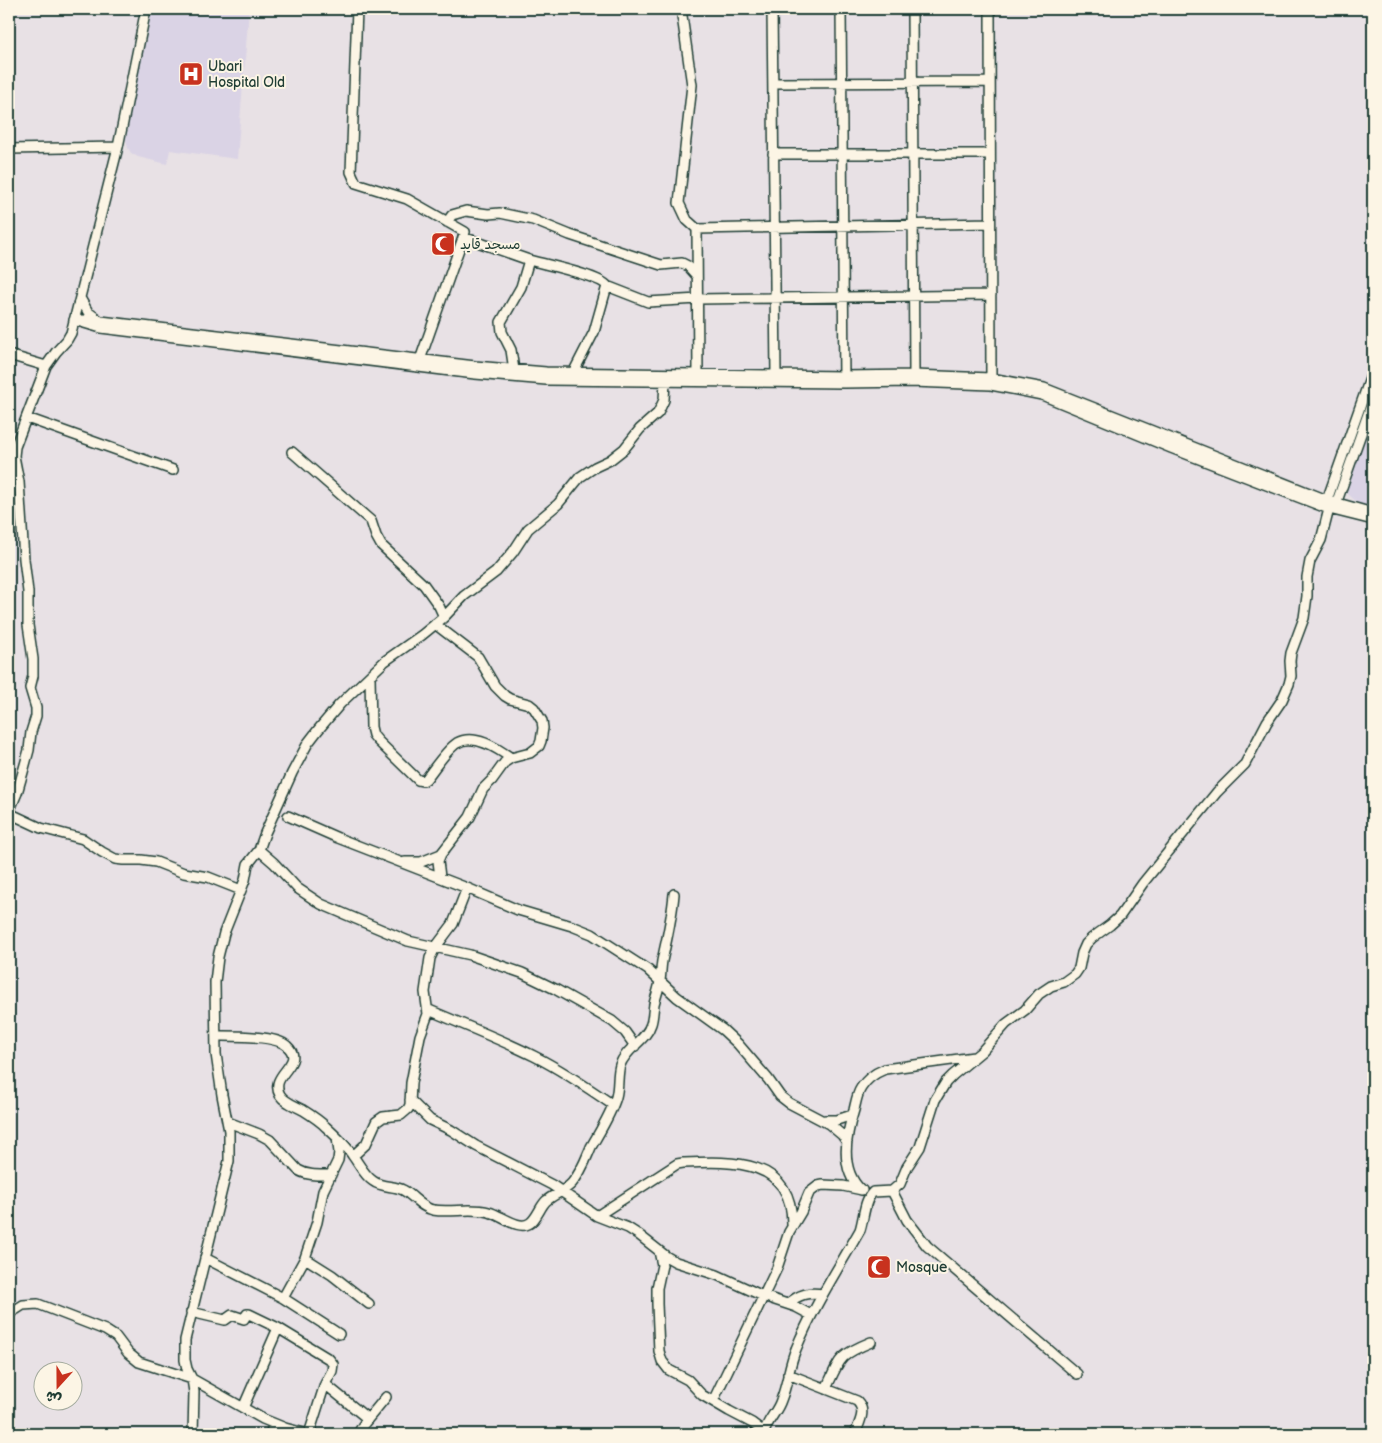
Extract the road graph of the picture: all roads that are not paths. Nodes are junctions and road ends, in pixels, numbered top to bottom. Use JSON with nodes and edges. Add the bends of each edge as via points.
{"nodes":[{"id":1,"x":146,"y":9,"type":"edge"},
{"id":2,"x":357,"y":9,"type":"edge"},
{"id":3,"x":681,"y":9,"type":"edge"},
{"id":4,"x":772,"y":9,"type":"edge"},
{"id":5,"x":842,"y":9,"type":"edge"},
{"id":6,"x":912,"y":9,"type":"edge"},
{"id":7,"x":990,"y":9,"type":"edge"},
{"id":8,"x":912,"y":82,"type":"junction"},
{"id":9,"x":990,"y":82,"type":"junction"},
{"id":10,"x":772,"y":83,"type":"junction"},
{"id":11,"x":842,"y":83,"type":"junction"},
{"id":12,"x":118,"y":146,"type":"junction"},
{"id":13,"x":9,"y":149,"type":"edge"},
{"id":14,"x":773,"y":154,"type":"junction"},
{"id":15,"x":842,"y":154,"type":"junction"},
{"id":16,"x":912,"y":154,"type":"junction"},
{"id":17,"x":990,"y":154,"type":"junction"},
{"id":18,"x":447,"y":222,"type":"junction"},
{"id":19,"x":990,"y":223,"type":"junction"},
{"id":20,"x":913,"y":224,"type":"junction"},
{"id":21,"x":843,"y":226,"type":"junction"},
{"id":22,"x":774,"y":228,"type":"junction"},
{"id":23,"x":697,"y":229,"type":"junction"},
{"id":24,"x":463,"y":237,"type":"junction"},
{"id":25,"x":529,"y":260,"type":"junction"},
{"id":26,"x":698,"y":276,"type":"junction"},
{"id":27,"x":607,"y":286,"type":"junction"},
{"id":28,"x":913,"y":296,"type":"junction"},
{"id":29,"x":991,"y":296,"type":"junction"},
{"id":30,"x":843,"y":297,"type":"junction"},
{"id":31,"x":80,"y":298,"type":"junction"},
{"id":32,"x":775,"y":298,"type":"junction"},
{"id":33,"x":698,"y":299,"type":"junction"},
{"id":34,"x":74,"y":320,"type":"junction"},
{"id":35,"x":101,"y":321,"type":"junction"},
{"id":36,"x":9,"y":355,"type":"edge"},
{"id":37,"x":420,"y":360,"type":"junction"},
{"id":38,"x":46,"y":366,"type":"junction"},
{"id":39,"x":514,"y":370,"type":"junction"},
{"id":40,"x":1373,"y":370,"type":"edge"},
{"id":41,"x":573,"y":373,"type":"junction"},
{"id":42,"x":698,"y":374,"type":"junction"},
{"id":43,"x":776,"y":375,"type":"junction"},
{"id":44,"x":914,"y":375,"type":"junction"},
{"id":45,"x":844,"y":380,"type":"junction"},
{"id":46,"x":665,"y":382,"type":"junction"},
{"id":47,"x":991,"y":382,"type":"junction"},
{"id":48,"x":1373,"y":400,"type":"edge"},
{"id":49,"x":26,"y":418,"type":"junction"},
{"id":50,"x":292,"y":452,"type":"dead end"},
{"id":51,"x":173,"y":470,"type":"dead end"},
{"id":52,"x":1334,"y":478,"type":"junction"},
{"id":53,"x":1345,"y":480,"type":"junction"},
{"id":54,"x":1306,"y":492,"type":"junction"},
{"id":55,"x":1331,"y":504,"type":"junction"},
{"id":56,"x":1356,"y":509,"type":"junction"},
{"id":57,"x":1373,"y":513,"type":"edge"},
{"id":58,"x":1373,"y":520,"type":"edge"},
{"id":59,"x":444,"y":617,"type":"junction"},
{"id":60,"x":436,"y":624,"type":"junction"},
{"id":61,"x":370,"y":676,"type":"junction"},
{"id":62,"x":511,"y":758,"type":"junction"},
{"id":63,"x":9,"y":812,"type":"edge"},
{"id":64,"x":288,"y":816,"type":"dead end"},
{"id":65,"x":259,"y":850,"type":"junction"},
{"id":66,"x":441,"y":854,"type":"junction"},
{"id":67,"x":400,"y":862,"type":"junction"},
{"id":68,"x":440,"y":877,"type":"junction"},
{"id":69,"x":467,"y":888,"type":"junction"},
{"id":70,"x":241,"y":890,"type":"junction"},
{"id":71,"x":674,"y":894,"type":"dead end"},
{"id":72,"x":435,"y":948,"type":"junction"},
{"id":73,"x":660,"y":981,"type":"junction"},
{"id":74,"x":429,"y":1010,"type":"junction"},
{"id":75,"x":216,"y":1036,"type":"junction"},
{"id":76,"x":635,"y":1046,"type":"junction"},
{"id":77,"x":975,"y":1057,"type":"junction"},
{"id":78,"x":410,"y":1100,"type":"junction"},
{"id":79,"x":613,"y":1105,"type":"junction"},
{"id":80,"x":852,"y":1114,"type":"junction"},
{"id":81,"x":822,"y":1120,"type":"junction"},
{"id":82,"x":228,"y":1122,"type":"junction"},
{"id":83,"x":336,"y":1137,"type":"junction"},
{"id":84,"x":847,"y":1142,"type":"junction"},
{"id":85,"x":354,"y":1156,"type":"junction"},
{"id":86,"x":331,"y":1175,"type":"junction"},
{"id":87,"x":561,"y":1191,"type":"junction"},
{"id":88,"x":892,"y":1191,"type":"junction"},
{"id":89,"x":866,"y":1192,"type":"junction"},
{"id":90,"x":597,"y":1216,"type":"junction"},
{"id":91,"x":792,"y":1225,"type":"junction"},
{"id":92,"x":659,"y":1251,"type":"junction"},
{"id":93,"x":205,"y":1258,"type":"junction"},
{"id":94,"x":305,"y":1258,"type":"junction"},
{"id":95,"x":823,"y":1294,"type":"junction"},
{"id":96,"x":763,"y":1296,"type":"junction"},
{"id":97,"x":283,"y":1298,"type":"junction"},
{"id":98,"x":370,"y":1304,"type":"dead end"},
{"id":99,"x":788,"y":1304,"type":"junction"},
{"id":100,"x":192,"y":1312,"type":"junction"},
{"id":101,"x":9,"y":1314,"type":"edge"},
{"id":102,"x":811,"y":1315,"type":"junction"},
{"id":103,"x":278,"y":1328,"type":"junction"},
{"id":104,"x":339,"y":1334,"type":"dead end"},
{"id":105,"x":871,"y":1342,"type":"dead end"},
{"id":106,"x":788,"y":1374,"type":"junction"},
{"id":107,"x":1077,"y":1374,"type":"dead end"},
{"id":108,"x":192,"y":1379,"type":"junction"},
{"id":109,"x":325,"y":1384,"type":"junction"},
{"id":110,"x":826,"y":1389,"type":"junction"},
{"id":111,"x":386,"y":1397,"type":"dead end"},
{"id":112,"x":713,"y":1401,"type":"junction"},
{"id":113,"x":242,"y":1408,"type":"junction"},
{"id":114,"x":368,"y":1419,"type":"junction"},
{"id":115,"x":274,"y":1424,"type":"junction"},
{"id":116,"x":764,"y":1433,"type":"edge"},
{"id":117,"x":195,"y":1434,"type":"edge"},
{"id":118,"x":270,"y":1434,"type":"edge"},
{"id":119,"x":309,"y":1434,"type":"edge"},
{"id":120,"x":358,"y":1434,"type":"edge"},
{"id":121,"x":855,"y":1434,"type":"edge"}],
"edges":[{"from":1,"to":12,"type":"street"},
{"from":2,"to":18,"type":"street","via":[[351,172],[356,183],[407,199]]},
{"from":3,"to":23,"type":"street","via":[[692,85],[679,203],[687,220]]},
{"from":4,"to":10,"type":"street"},
{"from":5,"to":11,"type":"street"},
{"from":6,"to":8,"type":"street"},
{"from":7,"to":9,"type":"street"},
{"from":8,"to":9,"type":"street"},
{"from":8,"to":11,"type":"street"},
{"from":8,"to":16,"type":"street"},
{"from":9,"to":17,"type":"street"},
{"from":10,"to":11,"type":"street"},
{"from":10,"to":14,"type":"street"},
{"from":11,"to":15,"type":"street"},
{"from":12,"to":13,"type":"street"},
{"from":12,"to":31,"type":"street"},
{"from":14,"to":15,"type":"street"},
{"from":14,"to":22,"type":"street"},
{"from":15,"to":16,"type":"street"},
{"from":15,"to":21,"type":"street"},
{"from":16,"to":17,"type":"street"},
{"from":16,"to":20,"type":"street"},
{"from":17,"to":19,"type":"street"},
{"from":18,"to":24,"type":"street","via":[[465,232]]},
{"from":18,"to":26,"type":"street","via":[[452,215],[466,211],[500,213],[533,220],[661,265],[682,263]]},
{"from":19,"to":20,"type":"street"},
{"from":19,"to":29,"type":"street"},
{"from":20,"to":21,"type":"street"},
{"from":20,"to":28,"type":"street"},
{"from":21,"to":22,"type":"street"},
{"from":21,"to":30,"type":"street"},
{"from":22,"to":23,"type":"street"},
{"from":22,"to":32,"type":"street"},
{"from":23,"to":26,"type":"street"},
{"from":24,"to":25,"type":"street"},
{"from":24,"to":37,"type":"street"},
{"from":25,"to":27,"type":"street","via":[[581,274]]},
{"from":25,"to":39,"type":"street","via":[[521,287],[501,322]]},
{"from":26,"to":33,"type":"street"},
{"from":27,"to":33,"type":"street","via":[[648,302]]},
{"from":27,"to":41,"type":"street","via":[[594,332]]},
{"from":28,"to":29,"type":"street"},
{"from":28,"to":30,"type":"street"},
{"from":28,"to":44,"type":"street"},
{"from":29,"to":47,"type":"street"},
{"from":30,"to":32,"type":"street"},
{"from":30,"to":45,"type":"street"},
{"from":31,"to":34,"type":"street"},
{"from":31,"to":35,"type":"street","via":[[88,312]]},
{"from":32,"to":33,"type":"street"},
{"from":32,"to":43,"type":"street"},
{"from":33,"to":42,"type":"street"},
{"from":34,"to":35,"type":"street"},
{"from":34,"to":38,"type":"street","via":[[68,340]]},
{"from":34,"to":46,"type":"street","via":[[101,328],[475,374],[546,380]]},
{"from":35,"to":37,"type":"street"},
{"from":36,"to":38,"type":"street"},
{"from":37,"to":39,"type":"street"},
{"from":38,"to":49,"type":"street"},
{"from":39,"to":41,"type":"street"},
{"from":40,"to":52,"type":"street"},
{"from":41,"to":42,"type":"street"},
{"from":42,"to":43,"type":"street"},
{"from":43,"to":45,"type":"street"},
{"from":44,"to":45,"type":"street"},
{"from":44,"to":47,"type":"street"},
{"from":45,"to":46,"type":"street"},
{"from":45,"to":47,"type":"street"},
{"from":46,"to":59,"type":"street","via":[[664,400],[653,418],[617,455],[580,477],[558,504],[528,529],[496,572],[464,596]]},
{"from":47,"to":54,"type":"street","via":[[1044,388]]},
{"from":47,"to":55,"type":"street","via":[[1042,395]]},
{"from":48,"to":53,"type":"street"},
{"from":49,"to":51,"type":"street"},
{"from":49,"to":63,"type":"street","via":[[17,438],[14,456],[19,482],[33,659],[30,688],[36,716],[21,779]]},
{"from":50,"to":59,"type":"street","via":[[371,521],[381,545],[424,586]]},
{"from":52,"to":54,"type":"street","via":[[1322,490]]},
{"from":52,"to":55,"type":"street"},
{"from":53,"to":55,"type":"street"},
{"from":53,"to":56,"type":"street","via":[[1348,501]]},
{"from":54,"to":55,"type":"street"},
{"from":55,"to":56,"type":"street"},
{"from":55,"to":58,"type":"street"},
{"from":55,"to":77,"type":"street","via":[[1309,569],[1306,607],[1291,653],[1290,684],[1250,757],[1198,814],[1120,916],[1086,944],[1075,974],[1039,994]]},
{"from":56,"to":57,"type":"street"},
{"from":59,"to":60,"type":"street"},
{"from":60,"to":61,"type":"street"},
{"from":60,"to":62,"type":"street","via":[[478,657],[500,692],[510,699],[529,704],[539,714],[543,728],[539,746],[530,753]]},
{"from":61,"to":62,"type":"street","via":[[373,735],[418,780],[426,779],[451,748],[463,741],[483,743]]},
{"from":61,"to":65,"type":"street","via":[[308,743]]},
{"from":62,"to":66,"type":"street","via":[[483,789],[470,817]]},
{"from":63,"to":70,"type":"street","via":[[40,828],[83,839],[116,858],[156,862]]},
{"from":64,"to":67,"type":"street"},
{"from":65,"to":70,"type":"street","via":[[248,864]]},
{"from":65,"to":72,"type":"street","via":[[297,888],[321,904],[408,941]]},
{"from":66,"to":67,"type":"street","via":[[421,862]]},
{"from":66,"to":68,"type":"street","via":[[438,862]]},
{"from":67,"to":68,"type":"street"},
{"from":68,"to":69,"type":"street"},
{"from":69,"to":72,"type":"street","via":[[453,924]]},
{"from":69,"to":73,"type":"street","via":[[518,910],[587,932]]},
{"from":70,"to":75,"type":"street","via":[[218,957]]},
{"from":71,"to":73,"type":"street"},
{"from":72,"to":74,"type":"street","via":[[426,980]]},
{"from":72,"to":76,"type":"street","via":[[488,960],[538,981],[619,1026]]},
{"from":73,"to":76,"type":"street","via":[[651,1024]]},
{"from":73,"to":81,"type":"street","via":[[731,1036],[780,1096]]},
{"from":74,"to":78,"type":"street","via":[[420,1036]]},
{"from":74,"to":79,"type":"street","via":[[535,1057]]},
{"from":75,"to":82,"type":"street"},
{"from":75,"to":83,"type":"street","via":[[263,1038],[289,1047],[291,1064],[278,1080],[279,1094],[314,1117]]},
{"from":76,"to":79,"type":"street","via":[[620,1067]]},
{"from":77,"to":80,"type":"street","via":[[895,1067],[876,1073],[862,1087]]},
{"from":77,"to":88,"type":"street","via":[[940,1091],[920,1147],[900,1184]]},
{"from":78,"to":85,"type":"street","via":[[405,1112],[376,1122],[366,1144]]},
{"from":78,"to":87,"type":"street","via":[[430,1120]]},
{"from":79,"to":87,"type":"street","via":[[577,1176]]},
{"from":80,"to":81,"type":"street","via":[[837,1120]]},
{"from":80,"to":84,"type":"street"},
{"from":81,"to":84,"type":"street"},
{"from":82,"to":86,"type":"street","via":[[270,1140],[303,1173]]},
{"from":82,"to":93,"type":"street","via":[[229,1161]]},
{"from":83,"to":85,"type":"street"},
{"from":83,"to":86,"type":"street","via":[[338,1160]]},
{"from":84,"to":89,"type":"street","via":[[850,1176]]},
{"from":85,"to":87,"type":"street","via":[[371,1180],[405,1191],[427,1208],[487,1212],[516,1225],[529,1223],[545,1202]]},
{"from":86,"to":94,"type":"street","via":[[323,1191]]},
{"from":87,"to":90,"type":"street"},
{"from":88,"to":89,"type":"street"},
{"from":88,"to":107,"type":"street","via":[[907,1220],[927,1246]]},
{"from":89,"to":91,"type":"street","via":[[833,1185],[818,1186],[810,1193]]},
{"from":89,"to":95,"type":"street","via":[[868,1198],[860,1230]]},
{"from":90,"to":91,"type":"street","via":[[677,1164],[728,1162],[750,1165],[775,1179],[789,1200]]},
{"from":90,"to":92,"type":"street","via":[[640,1234]]},
{"from":91,"to":96,"type":"street"},
{"from":92,"to":96,"type":"street","via":[[676,1262],[717,1275]]},
{"from":92,"to":112,"type":"street","via":[[662,1265],[657,1288],[660,1356],[669,1370],[688,1380]]},
{"from":93,"to":97,"type":"street"},
{"from":93,"to":100,"type":"street"},
{"from":94,"to":97,"type":"street"},
{"from":94,"to":98,"type":"street"},
{"from":95,"to":99,"type":"street","via":[[804,1294]]},
{"from":95,"to":102,"type":"street"},
{"from":96,"to":99,"type":"street"},
{"from":96,"to":112,"type":"street"},
{"from":97,"to":104,"type":"street"},
{"from":99,"to":102,"type":"street"},
{"from":100,"to":103,"type":"street","via":[[226,1320],[232,1316],[244,1319],[249,1314]]},
{"from":100,"to":108,"type":"street","via":[[184,1351]]},
{"from":101,"to":108,"type":"street","via":[[23,1304],[42,1306],[111,1333],[139,1362]]},
{"from":102,"to":106,"type":"street"},
{"from":103,"to":109,"type":"street","via":[[331,1361],[332,1371]]},
{"from":103,"to":113,"type":"street"},
{"from":105,"to":110,"type":"street","via":[[850,1350],[841,1358]]},
{"from":106,"to":110,"type":"street"},
{"from":106,"to":116,"type":"street","via":[[780,1405]]},
{"from":108,"to":113,"type":"street"},
{"from":108,"to":117,"type":"street"},
{"from":109,"to":114,"type":"street"},
{"from":109,"to":119,"type":"street"},
{"from":110,"to":121,"type":"street","via":[[861,1404],[863,1413]]},
{"from":111,"to":114,"type":"street"},
{"from":112,"to":116,"type":"street"},
{"from":113,"to":115,"type":"street"},
{"from":114,"to":120,"type":"street"},
{"from":115,"to":118,"type":"street"},
{"from":115,"to":119,"type":"street"}]}
